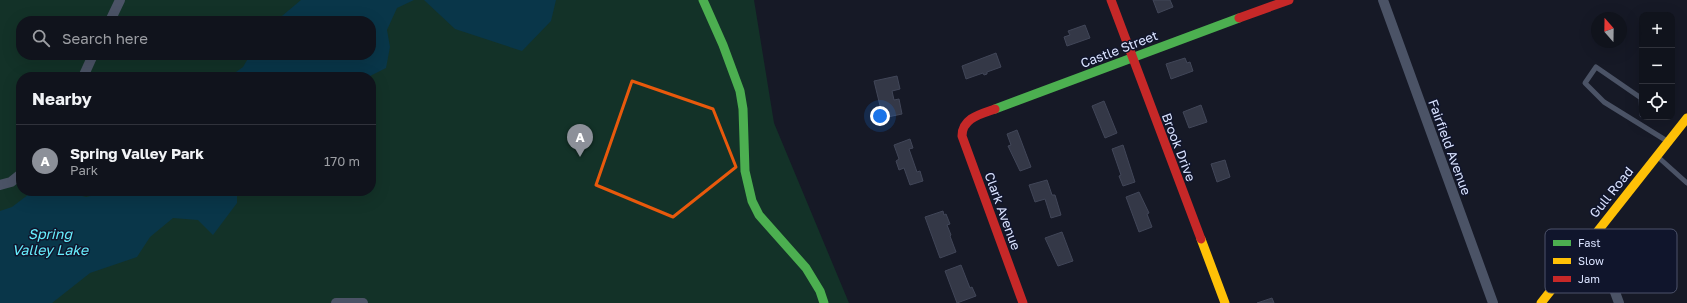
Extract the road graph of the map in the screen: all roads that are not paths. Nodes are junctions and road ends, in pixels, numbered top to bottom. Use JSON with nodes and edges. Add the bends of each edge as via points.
{"nodes":[{"id":1,"x":120,"y":0,"type":"edge"},
{"id":2,"x":703,"y":0,"type":"edge"},
{"id":3,"x":1111,"y":0,"type":"edge"},
{"id":4,"x":1289,"y":0,"type":"edge"},
{"id":5,"x":1383,"y":0,"type":"edge"},
{"id":6,"x":112,"y":16,"type":"edge"},
{"id":7,"x":1131,"y":57,"type":"junction"},
{"id":8,"x":91,"y":60,"type":"edge"},
{"id":9,"x":85,"y":72,"type":"edge"},
{"id":10,"x":1639,"y":97,"type":"edge"},
{"id":11,"x":1687,"y":118,"type":"edge"},
{"id":12,"x":1643,"y":120,"type":"edge"},
{"id":13,"x":1645,"y":126,"type":"junction"},
{"id":14,"x":962,"y":127,"type":"joint"},
{"id":15,"x":1668,"y":142,"type":"junction"},
{"id":16,"x":1657,"y":156,"type":"junction"},
{"id":17,"x":16,"y":178,"type":"edge"},
{"id":18,"x":1687,"y":183,"type":"edge"},
{"id":19,"x":0,"y":185,"type":"edge"},
{"id":20,"x":1599,"y":229,"type":"edge"},
{"id":21,"x":1549,"y":293,"type":"edge"},
{"id":22,"x":1615,"y":293,"type":"edge"},
{"id":23,"x":336,"y":303,"type":"edge"},
{"id":24,"x":364,"y":303,"type":"edge"},
{"id":25,"x":824,"y":303,"type":"edge"},
{"id":26,"x":1023,"y":303,"type":"edge"},
{"id":27,"x":1225,"y":303,"type":"edge"},
{"id":28,"x":1493,"y":303,"type":"edge"},
{"id":29,"x":1541,"y":303,"type":"edge"},
{"id":30,"x":1619,"y":303,"type":"edge"}],
"edges":[{"from":1,"to":6,"type":"street"},
{"from":2,"to":25,"type":"street","via":[[741,92],[744,177],[753,206],[812,277]]},
{"from":3,"to":7,"type":"street","name":"Brook Drive"},
{"from":4,"to":7,"type":"street","name":"Castle Street"},
{"from":5,"to":28,"type":"street","name":"Fairfield Avenue"},
{"from":7,"to":14,"type":"street","name":"Castle Street","via":[[983,112],[965,122]]},
{"from":7,"to":27,"type":"street","name":"Brook Drive"},
{"from":8,"to":9,"type":"street"},
{"from":10,"to":13,"type":"lane","via":[[1596,67],[1585,84],[1604,102]]},
{"from":11,"to":15,"type":"street","name":"Gull Road"},
{"from":12,"to":13,"type":"lane"},
{"from":13,"to":15,"type":"lane"},
{"from":14,"to":26,"type":"street","name":"Clark Avenue","via":[[962,136]]},
{"from":15,"to":16,"type":"street","name":"Gull Road"},
{"from":16,"to":18,"type":"lane"},
{"from":16,"to":20,"type":"street","name":"Gull Road"},
{"from":17,"to":19,"type":"street"},
{"from":21,"to":29,"type":"street","name":"Gull Road"},
{"from":22,"to":30,"type":"street"},
{"from":23,"to":24,"type":"street"}]}
